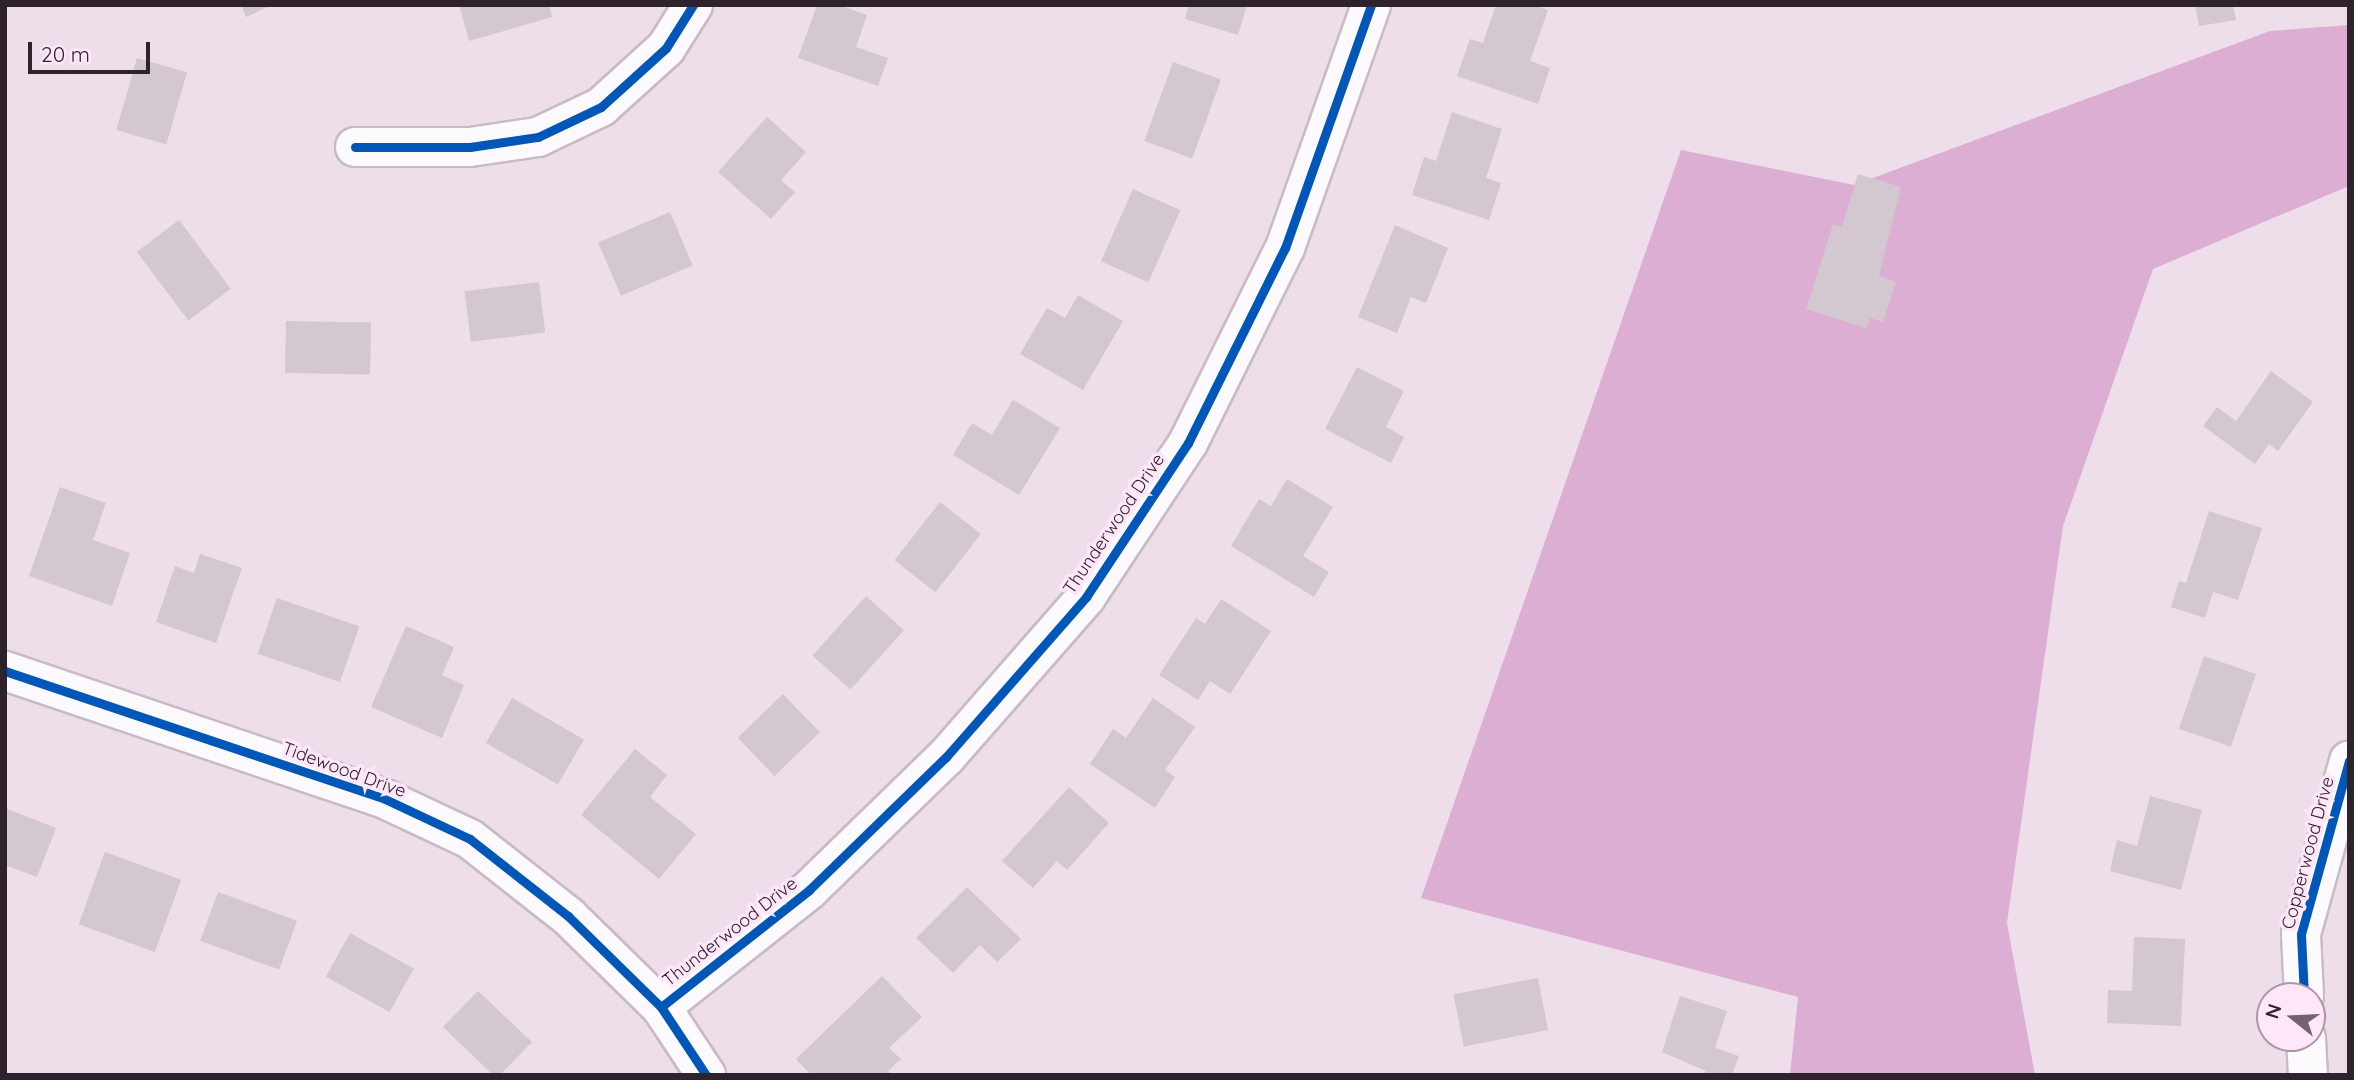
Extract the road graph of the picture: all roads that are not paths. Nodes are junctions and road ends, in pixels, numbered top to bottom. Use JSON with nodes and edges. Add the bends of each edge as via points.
{"nodes":[{"id":1,"x":693,"y":5,"type":"edge"},
{"id":2,"x":1371,"y":5,"type":"edge"},
{"id":3,"x":355,"y":148,"type":"dead end"},
{"id":4,"x":5,"y":671,"type":"edge"},
{"id":5,"x":2349,"y":761,"type":"edge"},
{"id":6,"x":2303,"y":982,"type":"edge"},
{"id":7,"x":661,"y":1007,"type":"junction"},
{"id":8,"x":2307,"y":1052,"type":"edge"},
{"id":9,"x":706,"y":1075,"type":"edge"},
{"id":10,"x":2308,"y":1075,"type":"edge"}],
"edges":[{"from":1,"to":3,"type":"street","via":[[666,48],[601,107],[538,137],[471,147]]},
{"from":2,"to":7,"type":"street","name":"Thunderwood Drive","via":[[1285,248],[1188,443],[1086,597],[946,757],[809,890]]},
{"from":4,"to":7,"type":"street","name":"Tidewood Drive","via":[[385,799],[470,839],[568,916]]},
{"from":5,"to":6,"type":"street","name":"Copperwood Drive","via":[[2301,934]]},
{"from":7,"to":9,"type":"street","name":"Tidewood Drive"},
{"from":8,"to":10,"type":"street"}]}
